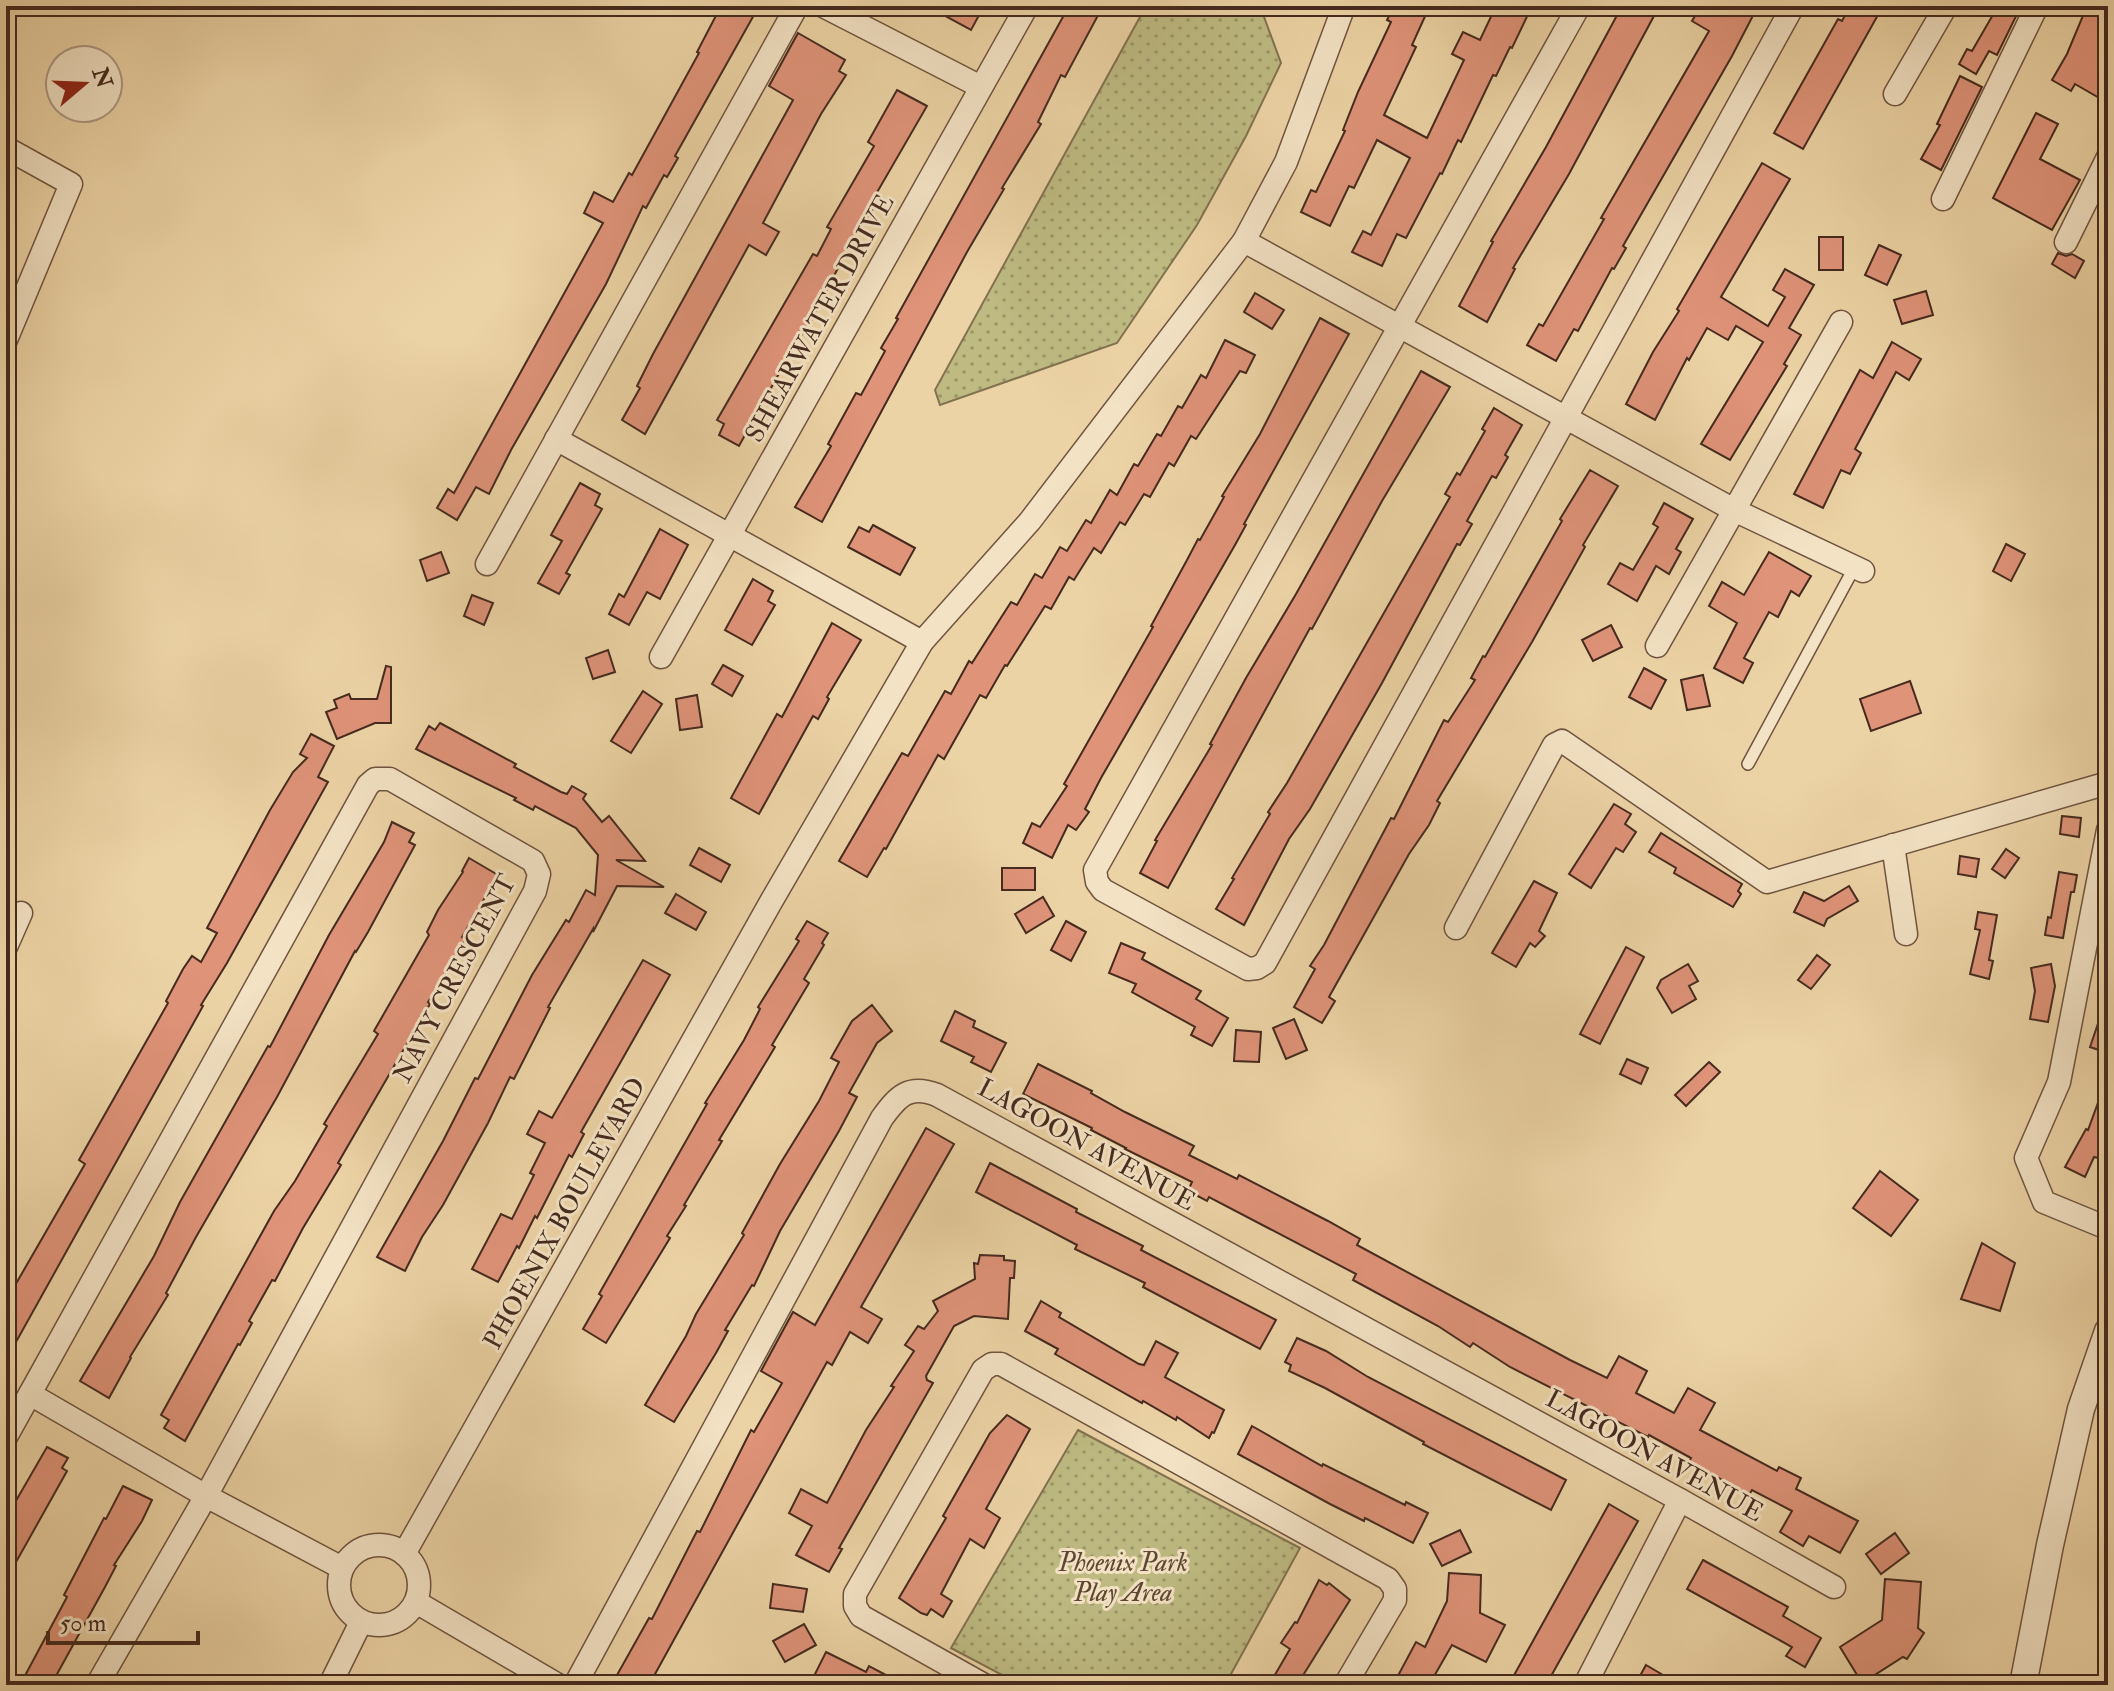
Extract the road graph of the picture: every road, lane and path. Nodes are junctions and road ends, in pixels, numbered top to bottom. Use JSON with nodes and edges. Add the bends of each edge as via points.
{"nodes":[{"id":1,"x":797,"y":6,"type":"edge"},
{"id":2,"x":823,"y":6,"type":"edge"},
{"id":3,"x":1027,"y":6,"type":"edge"},
{"id":4,"x":1344,"y":6,"type":"edge"},
{"id":5,"x":1579,"y":6,"type":"edge"},
{"id":6,"x":1793,"y":6,"type":"edge"},
{"id":7,"x":1946,"y":6,"type":"edge"},
{"id":8,"x":2037,"y":6,"type":"edge"},
{"id":9,"x":981,"y":87,"type":"junction"},
{"id":10,"x":1895,"y":94,"type":"dead end"},
{"id":11,"x":6,"y":148,"type":"edge"},
{"id":12,"x":2108,"y":157,"type":"edge"},
{"id":13,"x":1943,"y":199,"type":"dead end"},
{"id":14,"x":1244,"y":241,"type":"junction"},
{"id":15,"x":2066,"y":242,"type":"dead end"},
{"id":16,"x":1841,"y":322,"type":"dead end"},
{"id":17,"x":1399,"y":326,"type":"junction"},
{"id":18,"x":6,"y":340,"type":"edge"},
{"id":19,"x":1566,"y":418,"type":"junction"},
{"id":20,"x":556,"y":439,"type":"junction"},
{"id":21,"x":1734,"y":510,"type":"junction"},
{"id":22,"x":730,"y":535,"type":"junction"},
{"id":23,"x":487,"y":564,"type":"dead end"},
{"id":24,"x":1858,"y":570,"type":"joint"},
{"id":25,"x":922,"y":642,"type":"junction"},
{"id":26,"x":1657,"y":646,"type":"dead end"},
{"id":27,"x":661,"y":657,"type":"dead end"},
{"id":28,"x":1748,"y":764,"type":"dead end"},
{"id":29,"x":2108,"y":783,"type":"edge"},
{"id":30,"x":2108,"y":830,"type":"edge"},
{"id":31,"x":1893,"y":845,"type":"junction"},
{"id":32,"x":21,"y":913,"type":"dead end"},
{"id":33,"x":1456,"y":928,"type":"dead end"},
{"id":34,"x":1906,"y":934,"type":"dead end"},
{"id":35,"x":6,"y":947,"type":"edge"},
{"id":36,"x":2100,"y":1225,"type":"dead end"},
{"id":37,"x":2108,"y":1331,"type":"edge"},
{"id":38,"x":30,"y":1394,"type":"junction"},
{"id":39,"x":6,"y":1437,"type":"edge"},
{"id":40,"x":206,"y":1496,"type":"junction"},
{"id":41,"x":1680,"y":1500,"type":"junction"},
{"id":42,"x":404,"y":1554,"type":"junction"},
{"id":43,"x":342,"y":1568,"type":"junction"},
{"id":44,"x":1834,"y":1587,"type":"dead end"},
{"id":45,"x":416,"y":1602,"type":"junction"},
{"id":46,"x":361,"y":1622,"type":"junction"},
{"id":47,"x":97,"y":1685,"type":"edge"},
{"id":48,"x":330,"y":1685,"type":"edge"},
{"id":49,"x":558,"y":1685,"type":"edge"},
{"id":50,"x":575,"y":1685,"type":"edge"},
{"id":51,"x":984,"y":1685,"type":"edge"},
{"id":52,"x":1345,"y":1685,"type":"edge"},
{"id":53,"x":1585,"y":1685,"type":"edge"},
{"id":54,"x":2023,"y":1685,"type":"edge"}],
"edges":[{"from":1,"to":20,"type":"street"},
{"from":2,"to":9,"type":"street"},
{"from":3,"to":9,"type":"street","name":"SHEARWATER DRIVE"},
{"from":4,"to":14,"type":"street","name":"PHOENIX BOULEVARD","via":[[1286,162]]},
{"from":5,"to":17,"type":"street"},
{"from":6,"to":19,"type":"street"},
{"from":7,"to":10,"type":"street"},
{"from":8,"to":13,"type":"street"},
{"from":9,"to":22,"type":"street","name":"SHEARWATER DRIVE"},
{"from":11,"to":18,"type":"street","via":[[71,184]]},
{"from":12,"to":15,"type":"street"},
{"from":14,"to":17,"type":"street"},
{"from":14,"to":25,"type":"street","name":"PHOENIX BOULEVARD","via":[[1030,521]]},
{"from":16,"to":21,"type":"street"},
{"from":17,"to":19,"type":"street"},
{"from":17,"to":19,"type":"street","via":[[1095,870],[1103,890],[1248,969],[1265,963]]},
{"from":19,"to":21,"type":"street"},
{"from":20,"to":22,"type":"street"},
{"from":20,"to":23,"type":"street"},
{"from":21,"to":24,"type":"street"},
{"from":21,"to":26,"type":"street"},
{"from":22,"to":25,"type":"street"},
{"from":22,"to":27,"type":"street","name":"SHEARWATER DRIVE"},
{"from":24,"to":28,"type":"lane"},
{"from":25,"to":42,"type":"street","name":"PHOENIX BOULEVARD"},
{"from":29,"to":31,"type":"street"},
{"from":30,"to":36,"type":"street","via":[[2059,1082],[2026,1158],[2044,1202]]},
{"from":31,"to":33,"type":"street","via":[[1767,882],[1562,741],[1554,745]]},
{"from":31,"to":34,"type":"street"},
{"from":32,"to":35,"type":"street"},
{"from":37,"to":54,"type":"street","via":[[2081,1409]]},
{"from":38,"to":39,"type":"street","name":"NAVY CRESCENT"},
{"from":38,"to":40,"type":"street"},
{"from":38,"to":40,"type":"street","name":"NAVY CRESCENT","via":[[368,785],[390,779],[533,861],[539,874],[535,891]]},
{"from":40,"to":43,"type":"street"},
{"from":40,"to":47,"type":"street","name":"NAVY CRESCENT"},
{"from":41,"to":44,"type":"street","name":"LAGOON AVENUE"},
{"from":41,"to":50,"type":"street","name":"LAGOON AVENUE","via":[[937,1095],[912,1090],[894,1101],[882,1118]]},
{"from":41,"to":53,"type":"street"},
{"from":42,"to":43,"type":"street","via":[[394,1547],[369,1546]]},
{"from":42,"to":45,"type":"street","via":[[418,1576]]},
{"from":43,"to":46,"type":"street","via":[[338,1581],[343,1605]]},
{"from":45,"to":46,"type":"street","via":[[399,1621],[374,1626]]},
{"from":45,"to":49,"type":"street"},
{"from":46,"to":48,"type":"street"},
{"from":51,"to":52,"type":"street","via":[[861,1616],[855,1594],[983,1370],[992,1364],[1001,1364],[1388,1579],[1395,1600]]}]}
